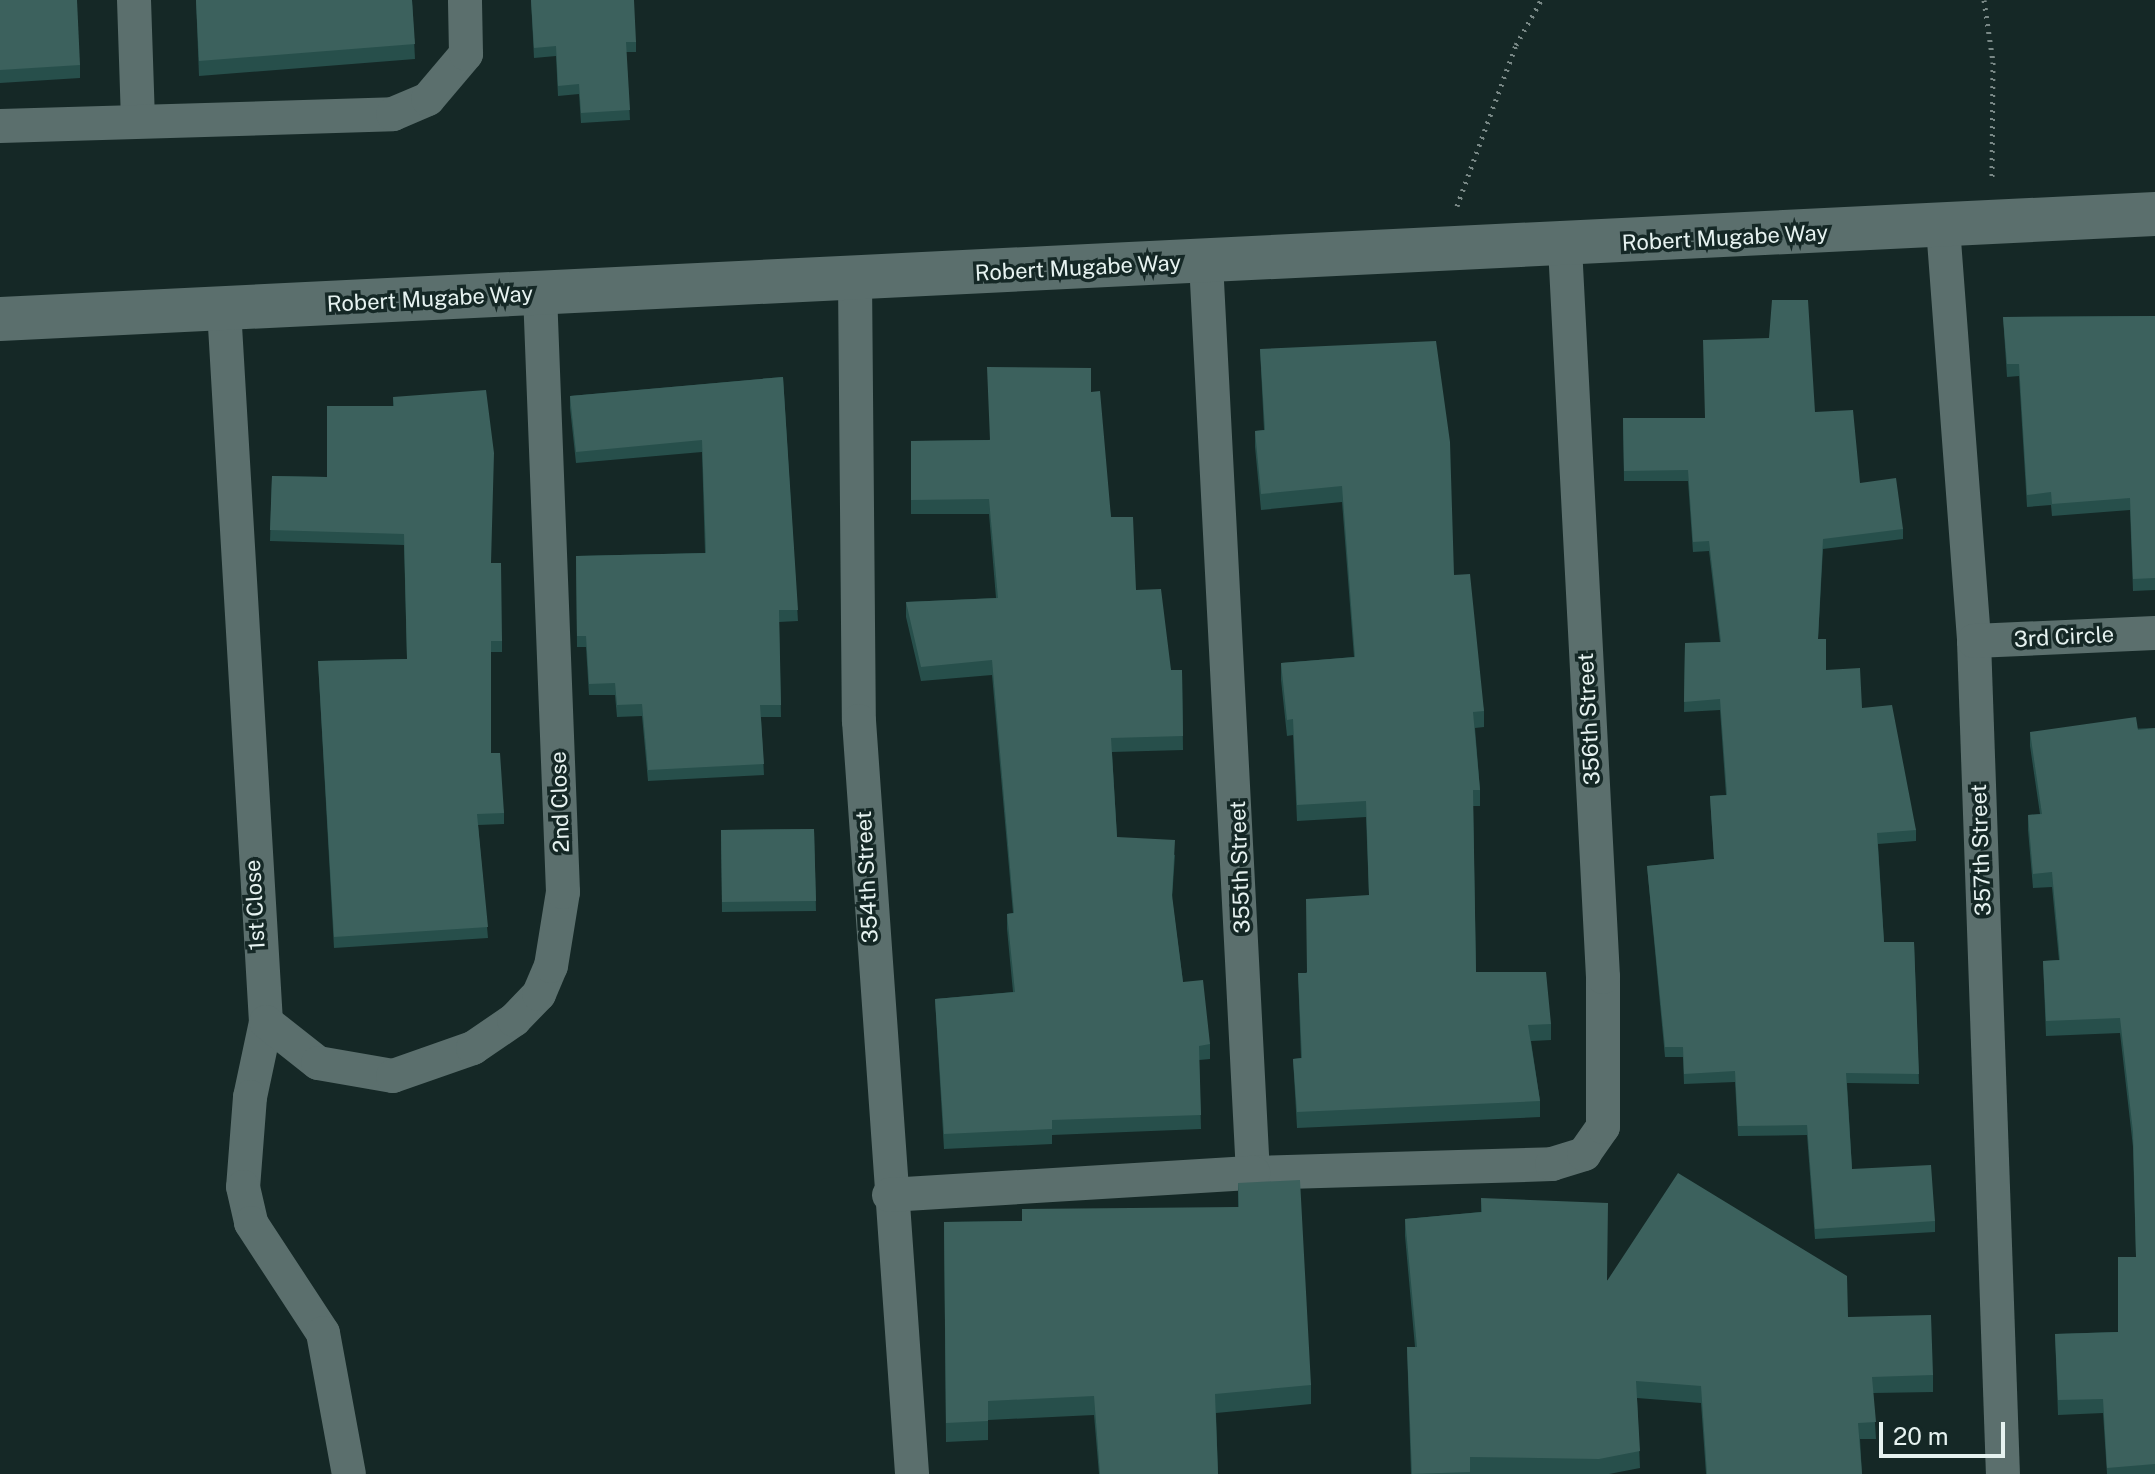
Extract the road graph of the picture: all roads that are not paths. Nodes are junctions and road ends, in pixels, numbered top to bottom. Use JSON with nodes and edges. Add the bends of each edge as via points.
{"nodes":[{"id":1,"x":134,"y":0,"type":"edge"},
{"id":2,"x":465,"y":0,"type":"edge"},
{"id":3,"x":138,"y":119,"type":"junction"},
{"id":4,"x":0,"y":126,"type":"edge"},
{"id":5,"x":2155,"y":214,"type":"edge"},
{"id":6,"x":1964,"y":226,"type":"junction"},
{"id":7,"x":1565,"y":246,"type":"junction"},
{"id":8,"x":1206,"y":262,"type":"junction"},
{"id":9,"x":855,"y":279,"type":"junction"},
{"id":10,"x":540,"y":294,"type":"junction"},
{"id":11,"x":224,"y":309,"type":"junction"},
{"id":12,"x":0,"y":319,"type":"edge"},
{"id":13,"x":2155,"y":633,"type":"edge"},
{"id":14,"x":1974,"y":641,"type":"junction"},
{"id":15,"x":266,"y":1022,"type":"junction"},
{"id":16,"x":1253,"y":1173,"type":"junction"},
{"id":17,"x":889,"y":1195,"type":"junction"},
{"id":18,"x":349,"y":1474,"type":"edge"},
{"id":19,"x":912,"y":1474,"type":"edge"},
{"id":20,"x":2003,"y":1474,"type":"edge"}],
"edges":[{"from":1,"to":3,"type":"street"},
{"from":2,"to":3,"type":"street","via":[[466,54],[428,99],[393,114]]},
{"from":3,"to":4,"type":"street"},
{"from":5,"to":6,"type":"street","name":"Robert Mugabe Way"},
{"from":6,"to":7,"type":"street","name":"Robert Mugabe Way"},
{"from":6,"to":14,"type":"street","name":"357th Street"},
{"from":7,"to":8,"type":"street","name":"Robert Mugabe Way"},
{"from":7,"to":16,"type":"street","name":"356th Street","via":[[1603,977],[1603,1127],[1584,1154],[1552,1164]]},
{"from":8,"to":9,"type":"street","name":"Robert Mugabe Way"},
{"from":8,"to":16,"type":"street","name":"355th Street"},
{"from":9,"to":10,"type":"street","name":"Robert Mugabe Way"},
{"from":9,"to":17,"type":"street","name":"354th Street","via":[[859,721]]},
{"from":10,"to":11,"type":"street","name":"Robert Mugabe Way"},
{"from":10,"to":15,"type":"street","name":"2nd Close","via":[[563,892],[551,966],[539,994],[493,1034],[393,1076],[318,1063]]},
{"from":11,"to":12,"type":"street","name":"Robert Mugabe Way"},
{"from":11,"to":15,"type":"street","name":"1st Close"},
{"from":13,"to":14,"type":"street","name":"3rd Circle"},
{"from":14,"to":20,"type":"street","name":"357th Street"},
{"from":15,"to":18,"type":"street","name":"1st Close","via":[[250,1097],[243,1187],[251,1223],[323,1333]]},
{"from":16,"to":17,"type":"street"},
{"from":17,"to":19,"type":"street","name":"354th Street"}]}
